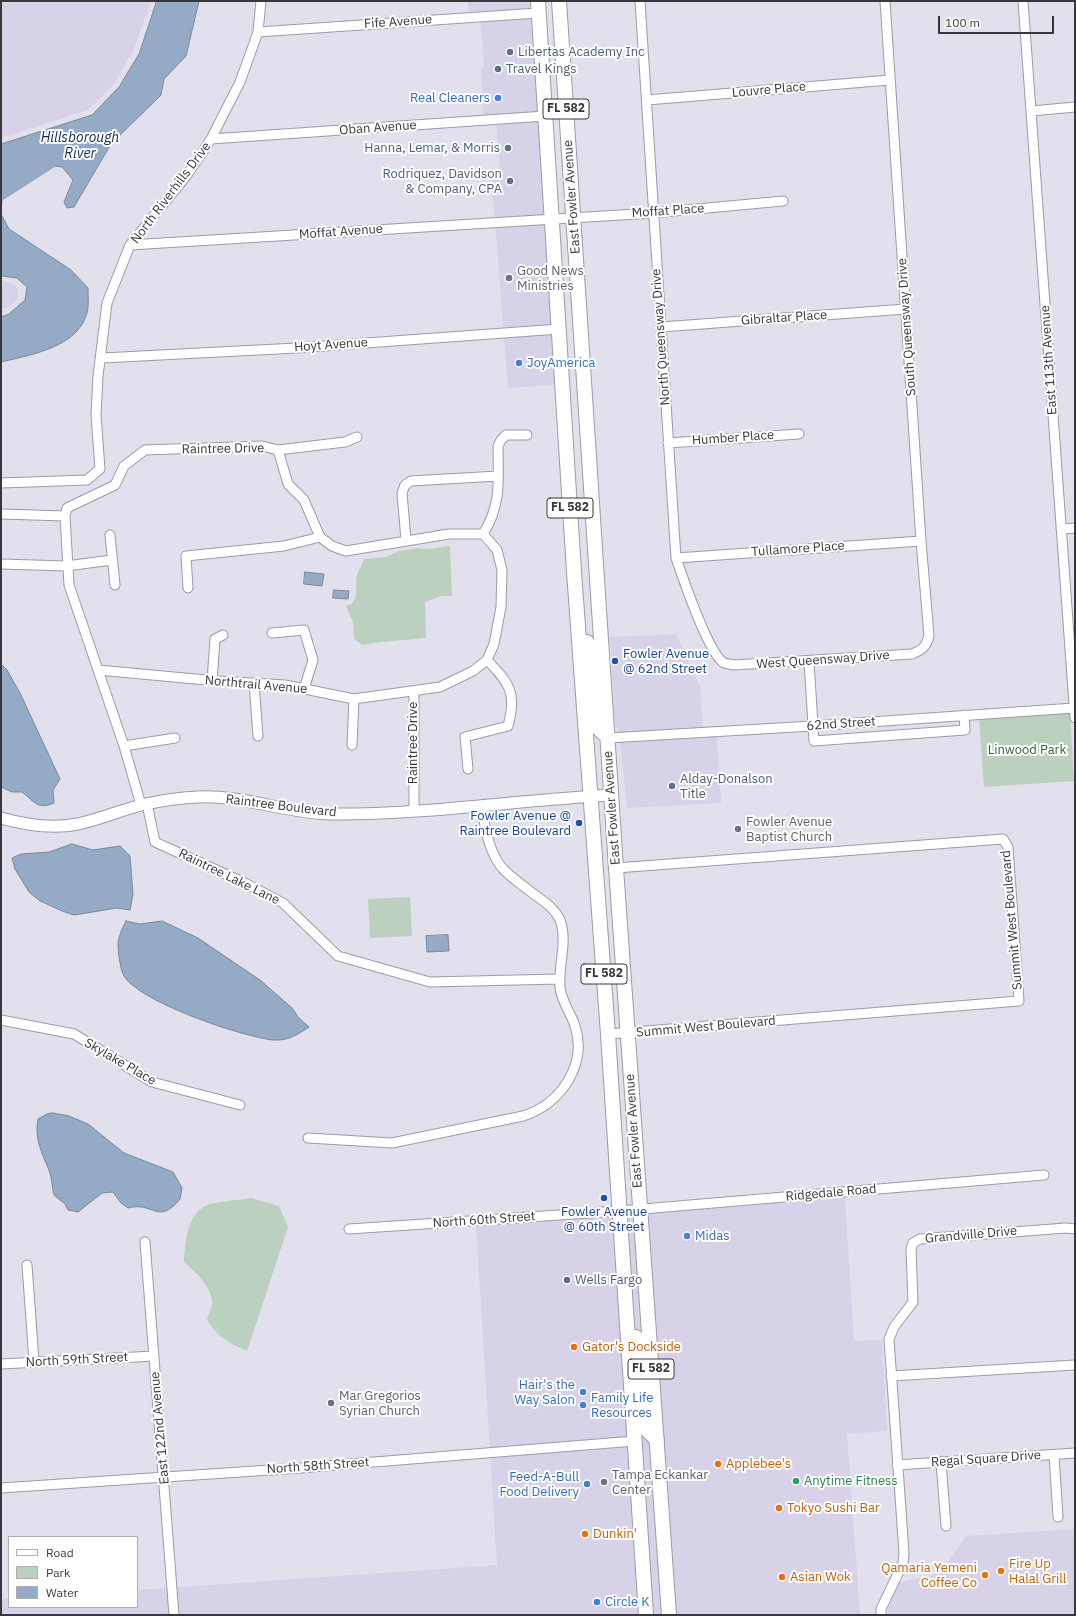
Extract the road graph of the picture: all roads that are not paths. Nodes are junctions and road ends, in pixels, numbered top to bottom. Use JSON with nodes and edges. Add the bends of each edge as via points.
{"nodes":[{"id":1,"x":261,"y":1,"type":"edge"},
{"id":2,"x":559,"y":1,"type":"edge"},
{"id":3,"x":640,"y":1,"type":"edge"},
{"id":4,"x":885,"y":1,"type":"edge"},
{"id":5,"x":1022,"y":1,"type":"edge"},
{"id":6,"x":538,"y":7,"type":"edge"},
{"id":7,"x":258,"y":32,"type":"junction"},
{"id":8,"x":890,"y":80,"type":"junction"},
{"id":9,"x":647,"y":100,"type":"junction"},
{"id":10,"x":1075,"y":106,"type":"edge"},
{"id":11,"x":1030,"y":111,"type":"junction"},
{"id":12,"x":545,"y":116,"type":"junction"},
{"id":13,"x":211,"y":139,"type":"junction"},
{"id":14,"x":783,"y":202,"type":"dead end"},
{"id":15,"x":653,"y":213,"type":"junction"},
{"id":16,"x":573,"y":217,"type":"junction"},
{"id":17,"x":552,"y":220,"type":"junction"},
{"id":18,"x":130,"y":245,"type":"junction"},
{"id":19,"x":906,"y":309,"type":"junction"},
{"id":20,"x":661,"y":327,"type":"junction"},
{"id":21,"x":559,"y":329,"type":"junction"},
{"id":22,"x":102,"y":358,"type":"junction"},
{"id":23,"x":799,"y":434,"type":"dead end"},
{"id":24,"x":527,"y":435,"type":"dead end"},
{"id":25,"x":357,"y":437,"type":"dead end"},
{"id":26,"x":668,"y":443,"type":"junction"},
{"id":27,"x":278,"y":450,"type":"junction"},
{"id":28,"x":498,"y":476,"type":"junction"},
{"id":29,"x":1,"y":483,"type":"edge"},
{"id":30,"x":1,"y":514,"type":"edge"},
{"id":31,"x":65,"y":516,"type":"junction"},
{"id":32,"x":1075,"y":528,"type":"edge"},
{"id":33,"x":1061,"y":529,"type":"junction"},
{"id":34,"x":483,"y":534,"type":"junction"},
{"id":35,"x":110,"y":535,"type":"dead end"},
{"id":36,"x":320,"y":537,"type":"junction"},
{"id":37,"x":406,"y":540,"type":"junction"},
{"id":38,"x":921,"y":541,"type":"junction"},
{"id":39,"x":676,"y":558,"type":"junction"},
{"id":40,"x":112,"y":560,"type":"junction"},
{"id":41,"x":1,"y":564,"type":"edge"},
{"id":42,"x":66,"y":566,"type":"junction"},
{"id":43,"x":574,"y":572,"type":"junction"},
{"id":44,"x":115,"y":585,"type":"dead end"},
{"id":45,"x":188,"y":588,"type":"dead end"},
{"id":46,"x":1072,"y":631,"type":"edge"},
{"id":47,"x":272,"y":633,"type":"dead end"},
{"id":48,"x":223,"y":635,"type":"dead end"},
{"id":49,"x":921,"y":651,"type":"joint"},
{"id":50,"x":487,"y":660,"type":"junction"},
{"id":51,"x":809,"y":661,"type":"junction"},
{"id":52,"x":724,"y":663,"type":"joint"},
{"id":53,"x":98,"y":670,"type":"junction"},
{"id":54,"x":212,"y":681,"type":"junction"},
{"id":55,"x":254,"y":683,"type":"junction"},
{"id":56,"x":304,"y":689,"type":"junction"},
{"id":57,"x":414,"y":692,"type":"junction"},
{"id":58,"x":354,"y":699,"type":"junction"},
{"id":59,"x":1074,"y":708,"type":"edge"},
{"id":60,"x":964,"y":715,"type":"junction"},
{"id":61,"x":1075,"y":718,"type":"edge"},
{"id":62,"x":812,"y":726,"type":"junction"},
{"id":63,"x":258,"y":736,"type":"dead end"},
{"id":64,"x":175,"y":738,"type":"dead end"},
{"id":65,"x":608,"y":738,"type":"junction"},
{"id":66,"x":352,"y":745,"type":"dead end"},
{"id":67,"x":124,"y":746,"type":"junction"},
{"id":68,"x":468,"y":769,"type":"dead end"},
{"id":69,"x":612,"y":795,"type":"junction"},
{"id":70,"x":591,"y":796,"type":"junction"},
{"id":71,"x":144,"y":804,"type":"junction"},
{"id":72,"x":482,"y":805,"type":"junction"},
{"id":73,"x":414,"y":810,"type":"junction"},
{"id":74,"x":1,"y":818,"type":"edge"},
{"id":75,"x":616,"y":868,"type":"junction"},
{"id":76,"x":559,"y":979,"type":"junction"},
{"id":77,"x":1,"y":1020,"type":"edge"},
{"id":78,"x":628,"y":1033,"type":"junction"},
{"id":79,"x":608,"y":1034,"type":"junction"},
{"id":80,"x":240,"y":1105,"type":"dead end"},
{"id":81,"x":308,"y":1138,"type":"dead end"},
{"id":82,"x":1044,"y":1175,"type":"dead end"},
{"id":83,"x":640,"y":1209,"type":"junction"},
{"id":84,"x":619,"y":1211,"type":"junction"},
{"id":85,"x":349,"y":1229,"type":"dead end"},
{"id":86,"x":1075,"y":1229,"type":"edge"},
{"id":87,"x":145,"y":1242,"type":"dead end"},
{"id":88,"x":27,"y":1265,"type":"dead end"},
{"id":89,"x":627,"y":1321,"type":"junction"},
{"id":90,"x":154,"y":1356,"type":"junction"},
{"id":91,"x":34,"y":1361,"type":"junction"},
{"id":92,"x":1,"y":1364,"type":"edge"},
{"id":93,"x":1075,"y":1365,"type":"edge"},
{"id":94,"x":891,"y":1376,"type":"junction"},
{"id":95,"x":657,"y":1440,"type":"junction"},
{"id":96,"x":635,"y":1441,"type":"junction"},
{"id":97,"x":1075,"y":1453,"type":"edge"},
{"id":98,"x":1054,"y":1454,"type":"junction"},
{"id":99,"x":941,"y":1462,"type":"junction"},
{"id":100,"x":896,"y":1465,"type":"junction"},
{"id":101,"x":164,"y":1478,"type":"junction"},
{"id":102,"x":1,"y":1488,"type":"edge"},
{"id":103,"x":1058,"y":1517,"type":"dead end"},
{"id":104,"x":946,"y":1526,"type":"dead end"},
{"id":105,"x":174,"y":1615,"type":"edge"},
{"id":106,"x":646,"y":1615,"type":"edge"},
{"id":107,"x":669,"y":1615,"type":"edge"},
{"id":108,"x":882,"y":1615,"type":"edge"}],
"edges":[{"from":1,"to":7,"type":"street","name":"North Riverhills Drive"},
{"from":2,"to":16,"type":"main road","name":"East Fowler Avenue","number":"FL 582"},
{"from":3,"to":9,"type":"street","name":"North Queensway Drive"},
{"from":4,"to":8,"type":"street","name":"South Queensway Drive"},
{"from":5,"to":11,"type":"street","name":"East 113th Avenue"},
{"from":6,"to":7,"type":"street","name":"Fife Avenue"},
{"from":6,"to":12,"type":"main road","name":"East Fowler Avenue","number":"FL 582"},
{"from":7,"to":13,"type":"street","name":"North Riverhills Drive","via":[[240,82]]},
{"from":8,"to":9,"type":"street","name":"Louvre Place"},
{"from":8,"to":19,"type":"street","name":"South Queensway Drive"},
{"from":9,"to":15,"type":"street","name":"North Queensway Drive"},
{"from":10,"to":11,"type":"street"},
{"from":11,"to":33,"type":"street","name":"East 113th Avenue"},
{"from":12,"to":13,"type":"street","name":"Oban Avenue"},
{"from":12,"to":17,"type":"main road","name":"East Fowler Avenue","number":"FL 582"},
{"from":13,"to":18,"type":"street","name":"North Riverhills Drive","via":[[187,176]]},
{"from":14,"to":15,"type":"street","name":"Moffat Place"},
{"from":15,"to":16,"type":"street","name":"Moffat Place"},
{"from":15,"to":20,"type":"street","name":"North Queensway Drive"},
{"from":16,"to":17,"type":"street","name":"Moffat Place"},
{"from":16,"to":65,"type":"main road","name":"East Fowler Avenue","number":"FL 582"},
{"from":17,"to":18,"type":"street","name":"Moffat Avenue"},
{"from":17,"to":21,"type":"main road","name":"East Fowler Avenue","number":"FL 582"},
{"from":18,"to":22,"type":"street","name":"North Riverhills Drive","via":[[107,303]]},
{"from":19,"to":20,"type":"street","name":"Gibraltar Place"},
{"from":19,"to":38,"type":"street","name":"South Queensway Drive"},
{"from":20,"to":26,"type":"street","name":"North Queensway Drive"},
{"from":21,"to":22,"type":"street","name":"Hoyt Avenue","via":[[297,348]]},
{"from":21,"to":43,"type":"main road","name":"East Fowler Avenue","number":"FL 582"},
{"from":22,"to":29,"type":"street","name":"North Riverhills Drive","via":[[98,376],[96,415],[100,469],[87,480]]},
{"from":23,"to":26,"type":"street","name":"Humber Place"},
{"from":24,"to":28,"type":"street","via":[[506,435],[501,440],[498,446]]},
{"from":25,"to":27,"type":"street","via":[[345,442]]},
{"from":26,"to":39,"type":"street","name":"North Queensway Drive"},
{"from":27,"to":31,"type":"street","name":"Raintree Drive","via":[[262,446],[145,450],[124,466],[115,485],[67,508]]},
{"from":27,"to":36,"type":"street","name":"Raintree Drive","via":[[288,484],[304,500]]},
{"from":28,"to":34,"type":"street","via":[[497,504],[492,520]]},
{"from":28,"to":37,"type":"street","via":[[411,481],[405,485],[402,493]]},
{"from":30,"to":31,"type":"street"},
{"from":31,"to":42,"type":"street"},
{"from":32,"to":33,"type":"street"},
{"from":33,"to":46,"type":"street","name":"East 113th Avenue"},
{"from":34,"to":37,"type":"street","via":[[449,534]]},
{"from":34,"to":50,"type":"street","via":[[497,550],[502,570],[501,607],[494,644]]},
{"from":35,"to":40,"type":"street"},
{"from":36,"to":37,"type":"street","via":[[332,546],[346,550]]},
{"from":36,"to":45,"type":"street","via":[[284,546],[186,556]]},
{"from":38,"to":39,"type":"street","name":"Tullamore Place"},
{"from":38,"to":49,"type":"street","name":"South Queensway Drive","via":[[929,636],[927,645]]},
{"from":39,"to":52,"type":"street","name":"North Queensway Drive","via":[[694,608],[715,652]]},
{"from":40,"to":42,"type":"street"},
{"from":40,"to":44,"type":"street"},
{"from":41,"to":42,"type":"street"},
{"from":42,"to":53,"type":"street","via":[[69,585]]},
{"from":43,"to":65,"type":"main road","via":[[591,661],[595,725]]},
{"from":43,"to":70,"type":"main road","name":"East Fowler Avenue","number":"FL 582"},
{"from":46,"to":59,"type":"street","name":"East 113th Avenue"},
{"from":47,"to":56,"type":"street","via":[[304,630],[313,660]]},
{"from":48,"to":54,"type":"street","via":[[215,638]]},
{"from":49,"to":51,"type":"street","name":"West Queensway Drive","via":[[912,654]]},
{"from":50,"to":57,"type":"street","name":"Raintree Drive","via":[[473,671],[440,688]]},
{"from":50,"to":68,"type":"street","via":[[511,688],[512,711],[508,726],[465,737]]},
{"from":51,"to":52,"type":"street","name":"West Queensway Drive","via":[[734,665]]},
{"from":51,"to":62,"type":"street"},
{"from":53,"to":54,"type":"street","name":"Northtrail Avenue"},
{"from":53,"to":67,"type":"street"},
{"from":54,"to":55,"type":"street","name":"Northtrail Avenue"},
{"from":55,"to":56,"type":"street","name":"Northtrail Avenue"},
{"from":55,"to":63,"type":"street"},
{"from":56,"to":58,"type":"street","name":"Northtrail Avenue"},
{"from":57,"to":58,"type":"street","name":"Northtrail Avenue"},
{"from":57,"to":73,"type":"street","name":"Raintree Drive"},
{"from":58,"to":66,"type":"street"},
{"from":59,"to":60,"type":"street","name":"62nd Street"},
{"from":59,"to":61,"type":"street","name":"East 113th Avenue"},
{"from":60,"to":62,"type":"street","name":"62nd Street"},
{"from":60,"to":62,"type":"street","via":[[965,730],[814,741]]},
{"from":62,"to":65,"type":"street","name":"62nd Street"},
{"from":64,"to":67,"type":"street"},
{"from":65,"to":69,"type":"main road","name":"East Fowler Avenue","number":"FL 582"},
{"from":67,"to":71,"type":"street"},
{"from":69,"to":70,"type":"street","name":"Raintree Boulevard"},
{"from":69,"to":75,"type":"main road","name":"East Fowler Avenue","number":"FL 582"},
{"from":70,"to":72,"type":"street","name":"Raintree Boulevard"},
{"from":70,"to":79,"type":"main road","name":"East Fowler Avenue","number":"FL 582"},
{"from":71,"to":73,"type":"street","name":"Raintree Boulevard","via":[[217,797],[329,814]]},
{"from":71,"to":74,"type":"street","name":"Raintree Boulevard","via":[[68,825],[36,825]]},
{"from":71,"to":76,"type":"street","name":"Raintree Lake Lane","via":[[155,842],[283,903],[338,956],[430,982]]},
{"from":72,"to":73,"type":"street","name":"Raintree Boulevard"},
{"from":72,"to":76,"type":"street","via":[[491,850],[504,870],[554,910],[560,921],[563,937]]},
{"from":75,"to":78,"type":"main road","name":"East Fowler Avenue","number":"FL 582"},
{"from":75,"to":78,"type":"street","name":"Summit West Boulevard","via":[[1003,839],[1009,855],[1018,1001]]},
{"from":76,"to":81,"type":"street","via":[[562,996],[576,1033],[577,1057],[566,1084],[547,1105],[523,1116],[396,1143]]},
{"from":77,"to":80,"type":"street","name":"Skylake Place","via":[[74,1034],[152,1082]]},
{"from":78,"to":79,"type":"street","name":"Summit West Boulevard"},
{"from":78,"to":83,"type":"main road","name":"East Fowler Avenue","number":"FL 582"},
{"from":79,"to":84,"type":"main road","name":"East Fowler Avenue","number":"FL 582"},
{"from":82,"to":83,"type":"street","name":"Ridgedale Road"},
{"from":83,"to":84,"type":"street","name":"Ridgedale Road"},
{"from":83,"to":95,"type":"main road","name":"East Fowler Avenue","number":"FL 582"},
{"from":84,"to":85,"type":"street","name":"North 60th Street"},
{"from":84,"to":89,"type":"main road","name":"East Fowler Avenue","number":"FL 582"},
{"from":86,"to":94,"type":"street","name":"Grandville Drive","via":[[920,1239],[913,1243],[913,1302],[894,1327],[889,1340]]},
{"from":87,"to":90,"type":"street","name":"East 122nd Avenue"},
{"from":88,"to":91,"type":"street"},
{"from":89,"to":95,"type":"main road","via":[[635,1327],[647,1430]]},
{"from":89,"to":96,"type":"main road","name":"East Fowler Avenue","number":"FL 582"},
{"from":90,"to":91,"type":"street","name":"North 59th Street"},
{"from":90,"to":101,"type":"street","name":"East 122nd Avenue"},
{"from":91,"to":92,"type":"street","name":"North 59th Street"},
{"from":93,"to":94,"type":"street"},
{"from":94,"to":100,"type":"street","name":"Grandville Drive"},
{"from":95,"to":107,"type":"main road","name":"East Fowler Avenue","number":"FL 582"},
{"from":96,"to":101,"type":"street","name":"North 58th Street"},
{"from":96,"to":106,"type":"main road","name":"East Fowler Avenue","number":"FL 582"},
{"from":97,"to":98,"type":"street","name":"Regal Square Drive"},
{"from":98,"to":99,"type":"street","name":"Regal Square Drive"},
{"from":98,"to":103,"type":"street"},
{"from":99,"to":100,"type":"street","name":"Regal Square Drive"},
{"from":99,"to":104,"type":"street"},
{"from":100,"to":108,"type":"street","name":"Grandville Drive","via":[[903,1563],[884,1599]]},
{"from":101,"to":102,"type":"street","name":"North 58th Street"},
{"from":101,"to":105,"type":"street","name":"East 122nd Avenue"}]}
